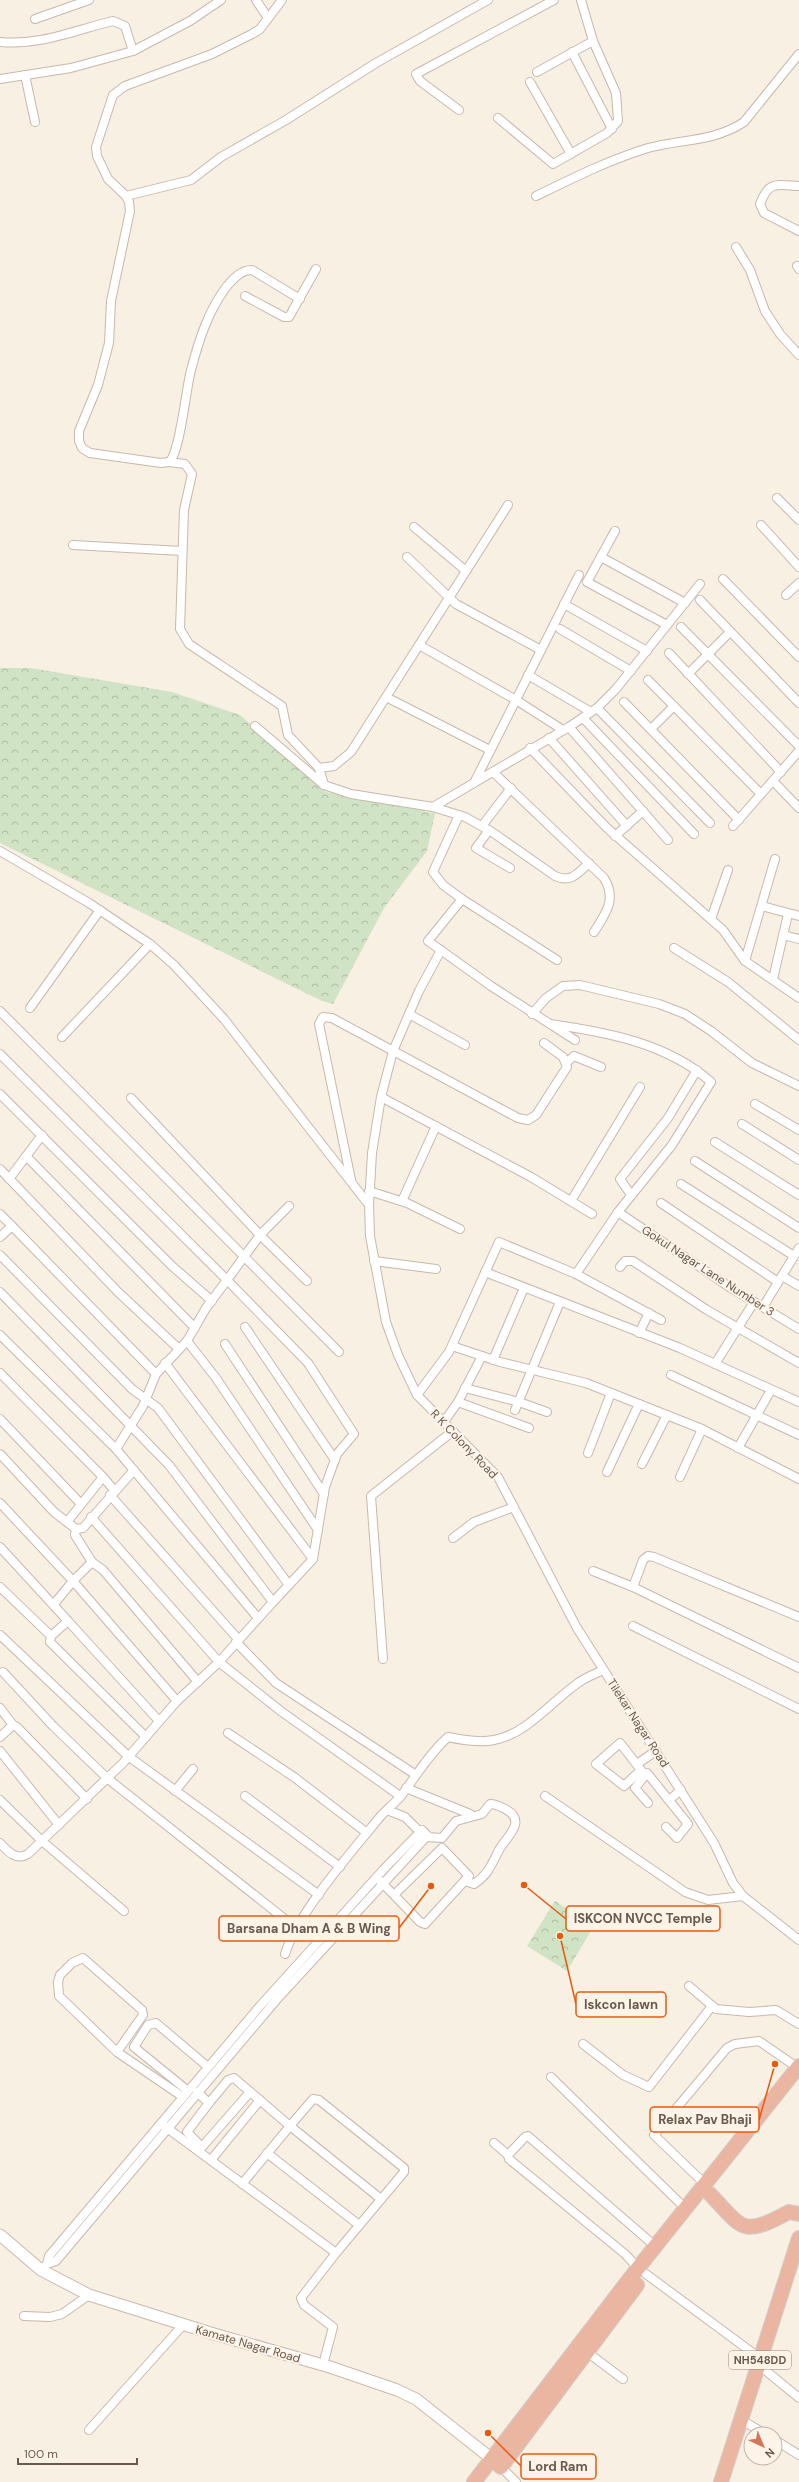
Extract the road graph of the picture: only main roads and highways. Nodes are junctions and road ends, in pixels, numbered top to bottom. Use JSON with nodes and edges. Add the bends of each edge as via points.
{"nodes":[{"id":1,"x":798,"y":2067,"type":"edge"},
{"id":2,"x":708,"y":2190,"type":"junction"},
{"id":3,"x":799,"y":2214,"type":"edge"},
{"id":4,"x":799,"y":2238,"type":"edge"},
{"id":5,"x":642,"y":2271,"type":"junction"},
{"id":6,"x":496,"y":2463,"type":"junction"},
{"id":7,"x":474,"y":2482,"type":"edge"},
{"id":8,"x":721,"y":2482,"type":"edge"}],
"edges":[{"from":1,"to":2,"type":"highway","via":[[729,2156]]},
{"from":2,"to":3,"type":"highway","via":[[740,2225],[750,2228],[767,2224],[789,2212]]},
{"from":2,"to":5,"type":"highway"},
{"from":2,"to":5,"type":"highway","via":[[686,2209],[655,2246]]},
{"from":4,"to":8,"type":"highway","number":"NH548DD"},
{"from":5,"to":6,"type":"highway"},
{"from":5,"to":6,"type":"highway","via":[[587,2352]]},
{"from":6,"to":7,"type":"highway"}]}
